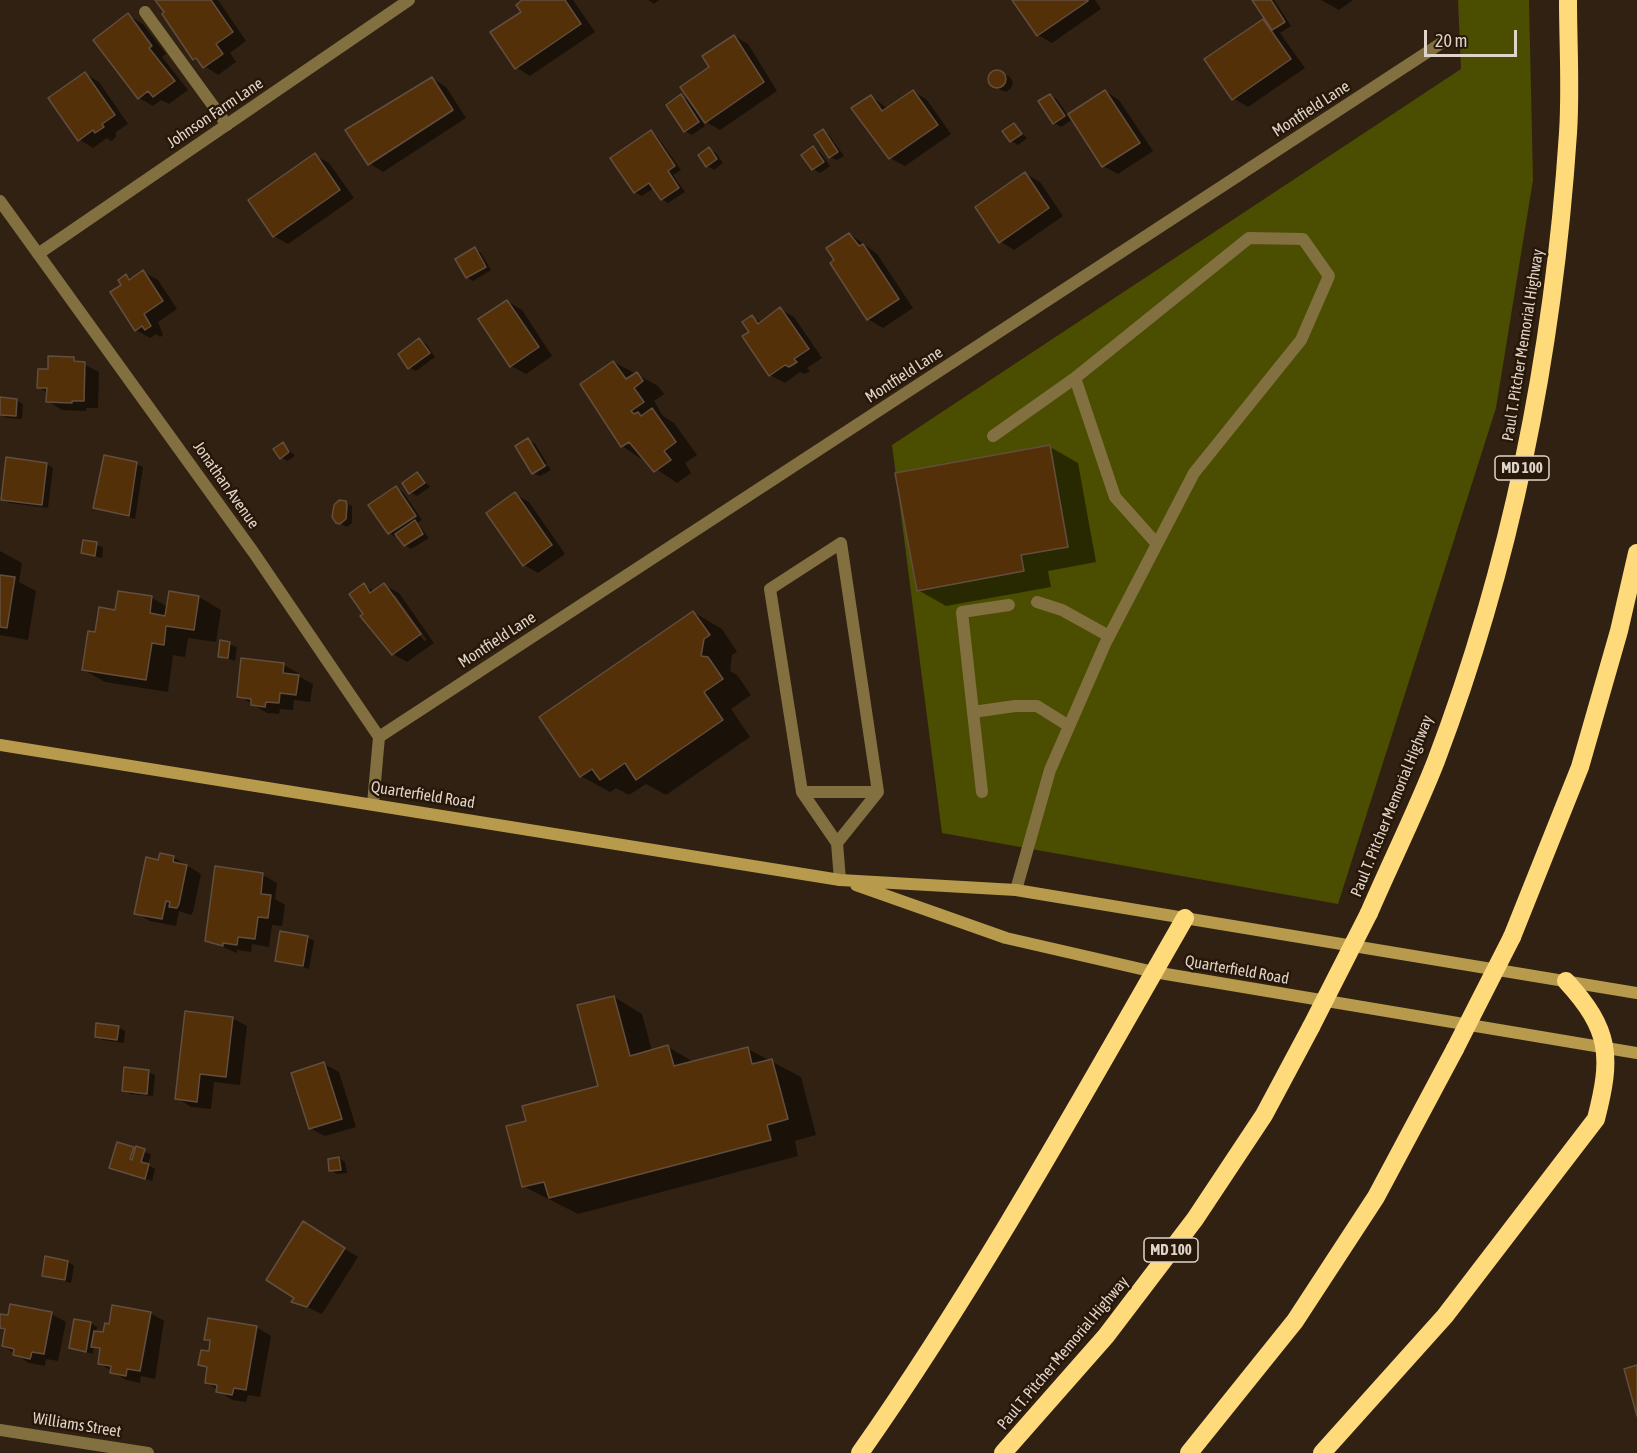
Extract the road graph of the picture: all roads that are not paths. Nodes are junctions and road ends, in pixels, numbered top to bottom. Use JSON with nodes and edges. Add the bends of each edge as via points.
{"nodes":[{"id":1,"x":410,"y":0,"type":"edge"},
{"id":2,"x":1568,"y":0,"type":"edge"},
{"id":3,"x":145,"y":12,"type":"dead end"},
{"id":4,"x":1446,"y":40,"type":"dead end"},
{"id":5,"x":227,"y":125,"type":"junction"},
{"id":6,"x":0,"y":201,"type":"edge"},
{"id":7,"x":38,"y":254,"type":"junction"},
{"id":8,"x":1075,"y":378,"type":"junction"},
{"id":9,"x":993,"y":436,"type":"dead end"},
{"id":10,"x":1157,"y":544,"type":"junction"},
{"id":11,"x":1637,"y":553,"type":"edge"},
{"id":12,"x":1037,"y":602,"type":"dead end"},
{"id":13,"x":1009,"y":605,"type":"dead end"},
{"id":14,"x":1109,"y":636,"type":"junction"},
{"id":15,"x":973,"y":712,"type":"junction"},
{"id":16,"x":1069,"y":726,"type":"junction"},
{"id":17,"x":380,"y":737,"type":"junction"},
{"id":18,"x":0,"y":745,"type":"edge"},
{"id":19,"x":802,"y":792,"type":"junction"},
{"id":20,"x":878,"y":792,"type":"junction"},
{"id":21,"x":982,"y":792,"type":"dead end"},
{"id":22,"x":373,"y":804,"type":"junction"},
{"id":23,"x":837,"y":843,"type":"junction"},
{"id":24,"x":840,"y":880,"type":"junction"},
{"id":25,"x":1016,"y":890,"type":"junction"},
{"id":26,"x":1185,"y":918,"type":"junction"},
{"id":27,"x":1154,"y":972,"type":"junction"},
{"id":28,"x":1566,"y":981,"type":"junction"},
{"id":29,"x":1637,"y":993,"type":"edge"},
{"id":30,"x":1606,"y":1050,"type":"junction"},
{"id":31,"x":1637,"y":1053,"type":"edge"},
{"id":32,"x":0,"y":1430,"type":"edge"},
{"id":33,"x":148,"y":1453,"type":"edge"},
{"id":34,"x":860,"y":1453,"type":"edge"},
{"id":35,"x":1003,"y":1453,"type":"edge"},
{"id":36,"x":1189,"y":1453,"type":"edge"},
{"id":37,"x":1322,"y":1453,"type":"edge"}],
"edges":[{"from":1,"to":5,"type":"street","name":"Johnson Farm Lane"},
{"from":2,"to":35,"type":"highway","name":"Paul T. Pitcher Memorial Highway","number":"MD 100","bridge":true,"via":[[1568,130],[1557,252],[1527,449],[1490,596],[1436,761],[1369,913],[1264,1115],[1195,1219],[1106,1336]]},
{"from":3,"to":5,"type":"street"},
{"from":4,"to":17,"type":"street","name":"Montfield Lane"},
{"from":5,"to":7,"type":"street","name":"Johnson Farm Lane"},
{"from":6,"to":7,"type":"street","name":"Jonathan Avenue"},
{"from":7,"to":17,"type":"street","name":"Jonathan Avenue","via":[[248,544]]},
{"from":8,"to":9,"type":"street"},
{"from":8,"to":10,"type":"street","via":[[1116,497]]},
{"from":8,"to":10,"type":"street","via":[[1249,238],[1303,239],[1329,276],[1301,340],[1194,473]]},
{"from":10,"to":14,"type":"street"},
{"from":11,"to":36,"type":"highway","bridge":true,"via":[[1580,767],[1512,937],[1376,1197],[1294,1321]]},
{"from":12,"to":14,"type":"street","via":[[1062,610]]},
{"from":13,"to":15,"type":"street","via":[[962,612]]},
{"from":14,"to":16,"type":"street"},
{"from":15,"to":16,"type":"street","via":[[1037,706]]},
{"from":15,"to":21,"type":"street"},
{"from":16,"to":25,"type":"street","via":[[1050,770]]},
{"from":17,"to":22,"type":"street"},
{"from":18,"to":22,"type":"main road","name":"Quarterfield Road"},
{"from":19,"to":20,"type":"street"},
{"from":19,"to":20,"type":"street","via":[[770,589],[841,543]]},
{"from":19,"to":23,"type":"street"},
{"from":20,"to":23,"type":"street"},
{"from":22,"to":24,"type":"main road","name":"Quarterfield Road"},
{"from":23,"to":24,"type":"street"},
{"from":24,"to":25,"type":"main road","name":"Quarterfield Road"},
{"from":24,"to":27,"type":"main road","name":"Quarterfield Road","via":[[1006,938]]},
{"from":25,"to":26,"type":"main road","name":"Quarterfield Road"},
{"from":26,"to":27,"type":"highway"},
{"from":26,"to":28,"type":"main road","name":"Quarterfield Road"},
{"from":27,"to":30,"type":"main road","name":"Quarterfield Road"},
{"from":27,"to":34,"type":"highway","via":[[1014,1218]]},
{"from":28,"to":29,"type":"main road","name":"Quarterfield Road"},
{"from":28,"to":30,"type":"highway","via":[[1586,1002]]},
{"from":30,"to":31,"type":"main road","name":"Quarterfield Road"},
{"from":30,"to":37,"type":"highway","via":[[1605,1085],[1596,1119],[1445,1316]]},
{"from":32,"to":33,"type":"street","name":"Williams Street"}]}
